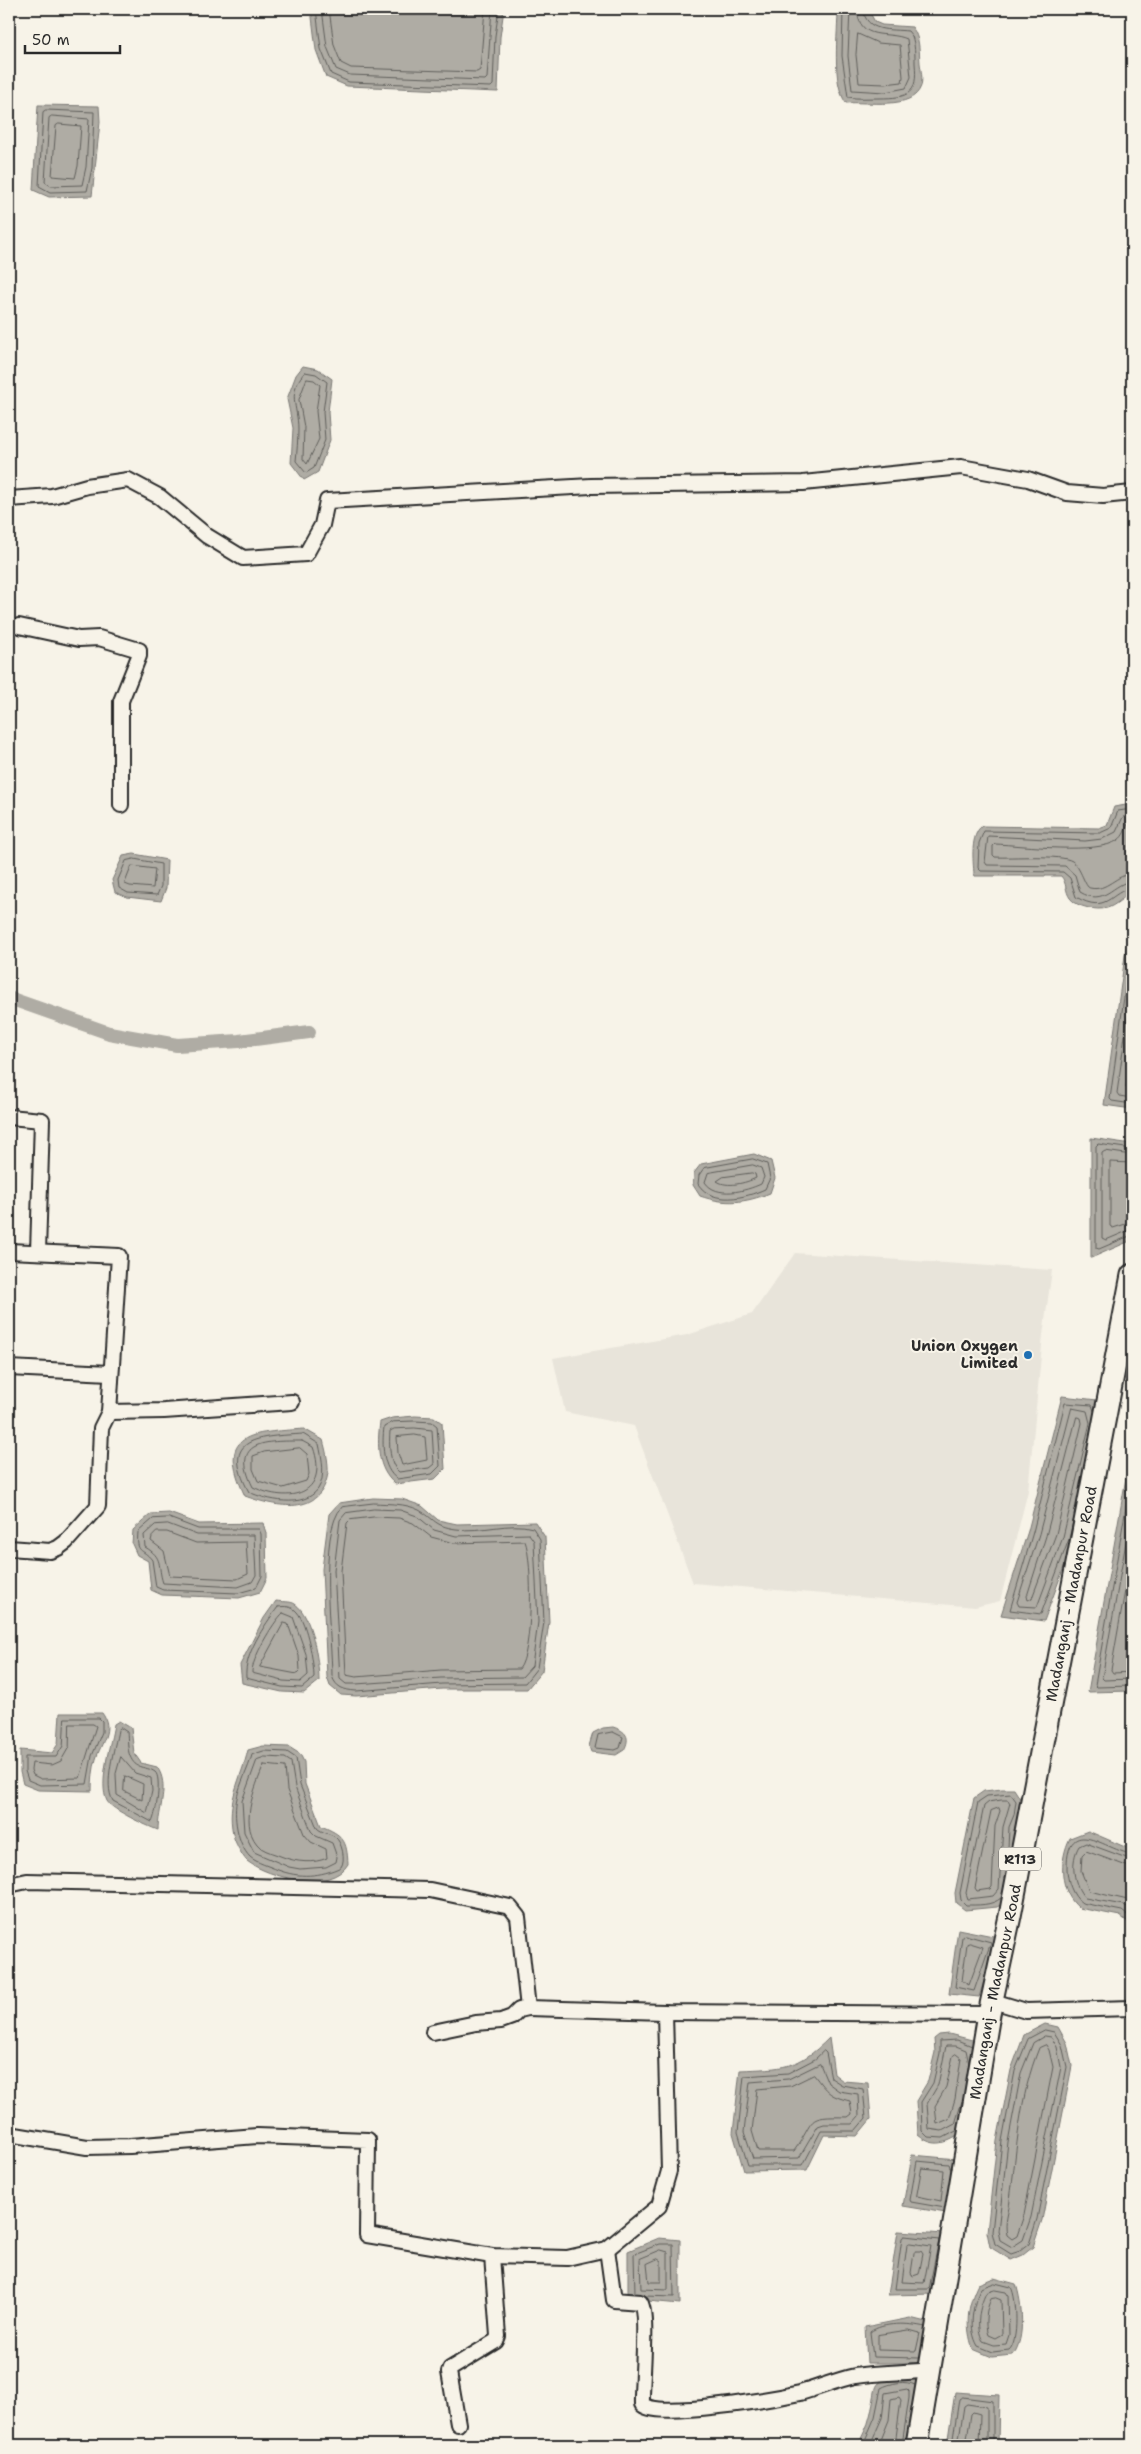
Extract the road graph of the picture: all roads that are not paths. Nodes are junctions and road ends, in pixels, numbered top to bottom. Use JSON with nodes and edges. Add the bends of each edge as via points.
{"nodes":[{"id":1,"x":1132,"y":493,"type":"edge"},
{"id":2,"x":9,"y":499,"type":"edge"},
{"id":3,"x":19,"y":626,"type":"dead end"},
{"id":4,"x":121,"y":805,"type":"dead end"},
{"id":5,"x":9,"y":1117,"type":"edge"},
{"id":6,"x":9,"y":1251,"type":"edge"},
{"id":7,"x":38,"y":1252,"type":"junction"},
{"id":8,"x":1132,"y":1275,"type":"edge"},
{"id":9,"x":9,"y":1368,"type":"edge"},
{"id":10,"x":110,"y":1374,"type":"junction"},
{"id":11,"x":292,"y":1402,"type":"dead end"},
{"id":12,"x":109,"y":1412,"type":"junction"},
{"id":13,"x":9,"y":1548,"type":"edge"},
{"id":14,"x":9,"y":1885,"type":"edge"},
{"id":15,"x":991,"y":2007,"type":"junction"},
{"id":16,"x":528,"y":2008,"type":"junction"},
{"id":17,"x":1132,"y":2008,"type":"edge"},
{"id":18,"x":665,"y":2012,"type":"junction"},
{"id":19,"x":433,"y":2032,"type":"dead end"},
{"id":20,"x":9,"y":2134,"type":"edge"},
{"id":21,"x":607,"y":2248,"type":"junction"},
{"id":22,"x":492,"y":2256,"type":"junction"},
{"id":23,"x":931,"y":2370,"type":"junction"},
{"id":24,"x":458,"y":2424,"type":"dead end"},
{"id":25,"x":917,"y":2445,"type":"edge"}],
"edges":[{"from":1,"to":2,"type":"street","via":[[1103,496],[1066,492],[1028,479],[961,466],[803,483],[591,486],[327,501],[322,525],[306,554],[243,558],[208,536],[160,497],[128,480],[87,486],[52,496]]},
{"from":3,"to":4,"type":"street","via":[[79,639],[100,638],[140,650],[120,701]]},
{"from":5,"to":7,"type":"street","via":[[42,1120]]},
{"from":6,"to":7,"type":"street"},
{"from":7,"to":10,"type":"street","via":[[119,1256]]},
{"from":8,"to":15,"type":"main road","name":"Madanganj - Madanpur Road","number":"R113"},
{"from":9,"to":10,"type":"street"},
{"from":10,"to":12,"type":"street"},
{"from":11,"to":12,"type":"street"},
{"from":12,"to":13,"type":"street","via":[[101,1428],[98,1506],[58,1548],[50,1551]]},
{"from":14,"to":16,"type":"street","via":[[27,1880],[430,1890],[510,1907],[518,1917]]},
{"from":15,"to":17,"type":"street","via":[[1026,2011]]},
{"from":15,"to":18,"type":"street"},
{"from":15,"to":23,"type":"main road","name":"Madanganj - Madanpur Road","number":"R113"},
{"from":16,"to":18,"type":"street"},
{"from":16,"to":19,"type":"street","via":[[501,2021]]},
{"from":18,"to":21,"type":"street","via":[[670,2171],[659,2206]]},
{"from":20,"to":22,"type":"street","via":[[87,2147],[257,2136],[368,2140],[367,2235]]},
{"from":21,"to":22,"type":"street","via":[[567,2258]]},
{"from":21,"to":23,"type":"street","via":[[614,2300],[640,2302],[643,2306],[641,2392],[642,2404],[648,2409],[749,2402],[802,2392],[856,2376]]},
{"from":22,"to":24,"type":"street","via":[[498,2336],[496,2341],[450,2369]]},
{"from":23,"to":25,"type":"main road","name":"Madanganj - Madanpur Road","number":"R113"}]}
